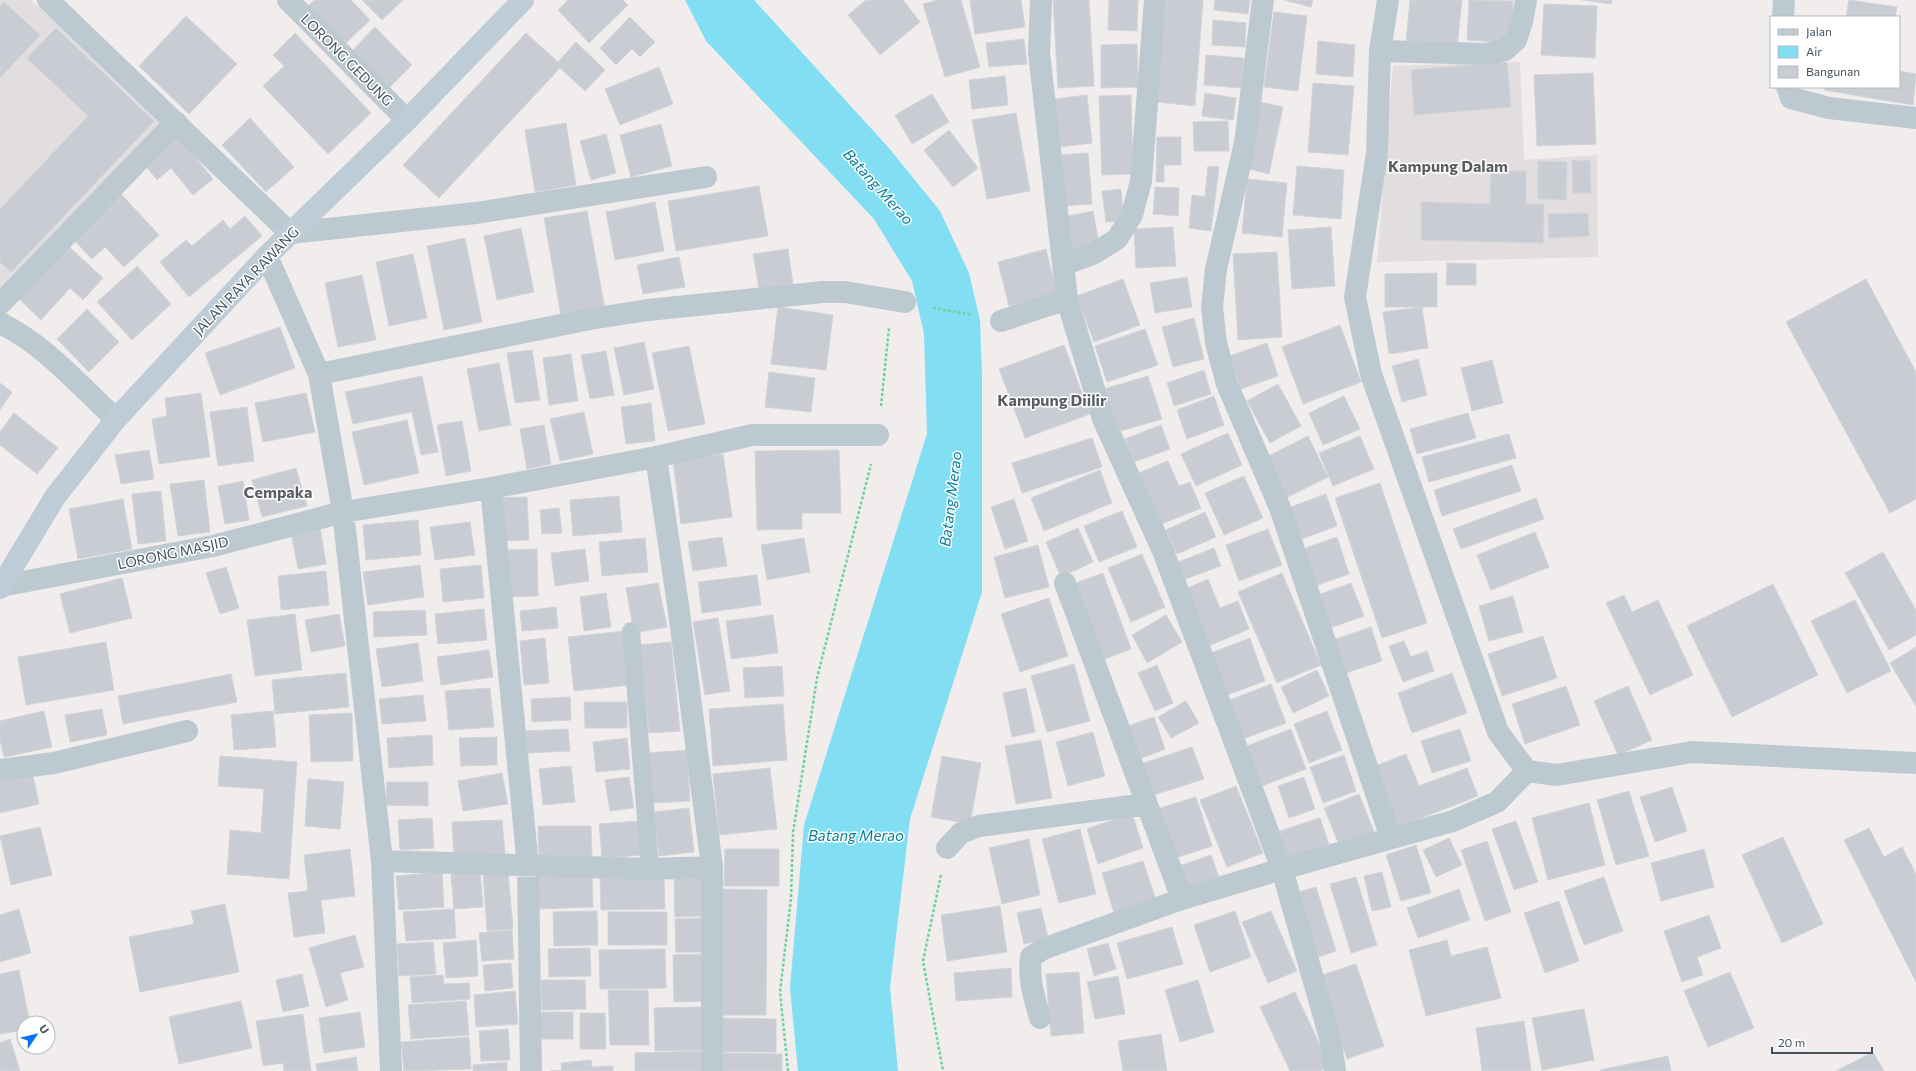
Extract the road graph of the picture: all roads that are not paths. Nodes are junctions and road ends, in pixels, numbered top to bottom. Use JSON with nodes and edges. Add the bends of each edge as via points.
{"nodes":[{"id":1,"x":48,"y":0,"type":"edge"},
{"id":2,"x":288,"y":0,"type":"edge"},
{"id":3,"x":523,"y":0,"type":"edge"},
{"id":4,"x":1041,"y":0,"type":"edge"},
{"id":5,"x":1156,"y":0,"type":"edge"},
{"id":6,"x":1263,"y":0,"type":"edge"},
{"id":7,"x":1388,"y":0,"type":"edge"},
{"id":8,"x":1526,"y":0,"type":"edge"},
{"id":9,"x":1784,"y":0,"type":"edge"},
{"id":10,"x":1783,"y":16,"type":"edge"},
{"id":11,"x":1380,"y":51,"type":"junction"},
{"id":12,"x":1787,"y":88,"type":"edge"},
{"id":13,"x":1916,"y":118,"type":"edge"},
{"id":14,"x":407,"y":120,"type":"junction"},
{"id":15,"x":176,"y":122,"type":"junction"},
{"id":16,"x":706,"y":177,"type":"dead end"},
{"id":17,"x":290,"y":234,"type":"junction"},
{"id":18,"x":266,"y":256,"type":"junction"},
{"id":19,"x":1063,"y":265,"type":"junction"},
{"id":20,"x":1067,"y":299,"type":"junction"},
{"id":21,"x":905,"y":302,"type":"road end"},
{"id":22,"x":0,"y":304,"type":"edge"},
{"id":23,"x":1001,"y":320,"type":"road end"},
{"id":24,"x":0,"y":323,"type":"edge"},
{"id":25,"x":319,"y":374,"type":"junction"},
{"id":26,"x":116,"y":419,"type":"junction"},
{"id":27,"x":878,"y":435,"type":"road end"},
{"id":28,"x":656,"y":457,"type":"junction"},
{"id":29,"x":491,"y":488,"type":"junction"},
{"id":30,"x":343,"y":512,"type":"junction"},
{"id":31,"x":1065,"y":583,"type":"dead end"},
{"id":32,"x":0,"y":587,"type":"edge"},
{"id":33,"x":631,"y":631,"type":"dead end"},
{"id":34,"x":187,"y":731,"type":"dead end"},
{"id":35,"x":1916,"y":763,"type":"edge"},
{"id":36,"x":0,"y":770,"type":"edge"},
{"id":37,"x":1527,"y":771,"type":"junction"},
{"id":38,"x":1146,"y":804,"type":"junction"},
{"id":39,"x":1391,"y":838,"type":"junction"},
{"id":40,"x":947,"y":848,"type":"road end"},
{"id":41,"x":382,"y":861,"type":"junction"},
{"id":42,"x":528,"y":866,"type":"junction"},
{"id":43,"x":712,"y":867,"type":"junction"},
{"id":44,"x":1282,"y":869,"type":"junction"},
{"id":45,"x":650,"y":870,"type":"junction"},
{"id":46,"x":1182,"y":899,"type":"junction"},
{"id":47,"x":1040,"y":1018,"type":"dead end"},
{"id":48,"x":391,"y":1071,"type":"edge"},
{"id":49,"x":531,"y":1071,"type":"edge"},
{"id":50,"x":712,"y":1071,"type":"edge"},
{"id":51,"x":1335,"y":1071,"type":"edge"}],
"edges":[{"from":1,"to":15,"type":"street"},
{"from":2,"to":14,"type":"street","name":"LORONG GEDUNG"},
{"from":3,"to":14,"type":"main road","name":"JALAN RAYA RAWANG"},
{"from":4,"to":19,"type":"street","via":[[1039,53]]},
{"from":5,"to":19,"type":"street","via":[[1141,182],[1132,216],[1117,239],[1093,254]]},
{"from":6,"to":39,"type":"street","via":[[1245,143],[1216,269],[1212,307],[1216,343],[1227,384],[1280,508]]},
{"from":7,"to":11,"type":"street"},
{"from":8,"to":11,"type":"street","via":[[1516,40],[1505,50],[1487,54]]},
{"from":9,"to":10,"type":"street"},
{"from":11,"to":37,"type":"street","via":[[1377,153],[1355,297],[1371,374],[1498,732]]},
{"from":12,"to":13,"type":"street","via":[[1792,98],[1829,108]]},
{"from":14,"to":17,"type":"main road","name":"JALAN RAYA RAWANG"},
{"from":15,"to":17,"type":"street"},
{"from":15,"to":22,"type":"street"},
{"from":16,"to":17,"type":"street","via":[[476,213]]},
{"from":17,"to":18,"type":"main road","name":"JALAN RAYA RAWANG"},
{"from":18,"to":25,"type":"street"},
{"from":18,"to":26,"type":"main road","name":"JALAN RAYA RAWANG"},
{"from":19,"to":20,"type":"street"},
{"from":20,"to":23,"type":"street"},
{"from":20,"to":44,"type":"street","via":[[1103,419],[1163,551]]},
{"from":21,"to":25,"type":"street","via":[[845,292],[823,292],[648,310],[590,319]]},
{"from":24,"to":26,"type":"street","via":[[16,331],[52,360]]},
{"from":25,"to":30,"type":"street"},
{"from":26,"to":32,"type":"main road","name":"JALAN RAYA RAWANG","via":[[55,497]]},
{"from":27,"to":28,"type":"street","name":"LORONG MASJID","via":[[752,435]]},
{"from":28,"to":29,"type":"street","name":"LORONG MASJID"},
{"from":28,"to":43,"type":"street"},
{"from":29,"to":30,"type":"street","name":"LORONG MASJID"},
{"from":29,"to":42,"type":"street"},
{"from":30,"to":32,"type":"street","name":"LORONG MASJID","via":[[213,546]]},
{"from":30,"to":41,"type":"street"},
{"from":31,"to":38,"type":"street"},
{"from":33,"to":45,"type":"lane"},
{"from":34,"to":36,"type":"street","via":[[54,763]]},
{"from":35,"to":37,"type":"street","via":[[1692,752],[1557,775]]},
{"from":37,"to":39,"type":"street","via":[[1497,802],[1453,821]]},
{"from":38,"to":40,"type":"street","via":[[979,826],[962,833]]},
{"from":38,"to":46,"type":"street"},
{"from":39,"to":44,"type":"street"},
{"from":41,"to":42,"type":"street"},
{"from":41,"to":48,"type":"street"},
{"from":42,"to":45,"type":"street"},
{"from":42,"to":49,"type":"street"},
{"from":43,"to":45,"type":"street"},
{"from":43,"to":50,"type":"street"},
{"from":44,"to":46,"type":"street"},
{"from":44,"to":51,"type":"street","via":[[1330,1038]]},
{"from":46,"to":47,"type":"street","via":[[1043,949],[1031,957],[1030,984]]}]}
